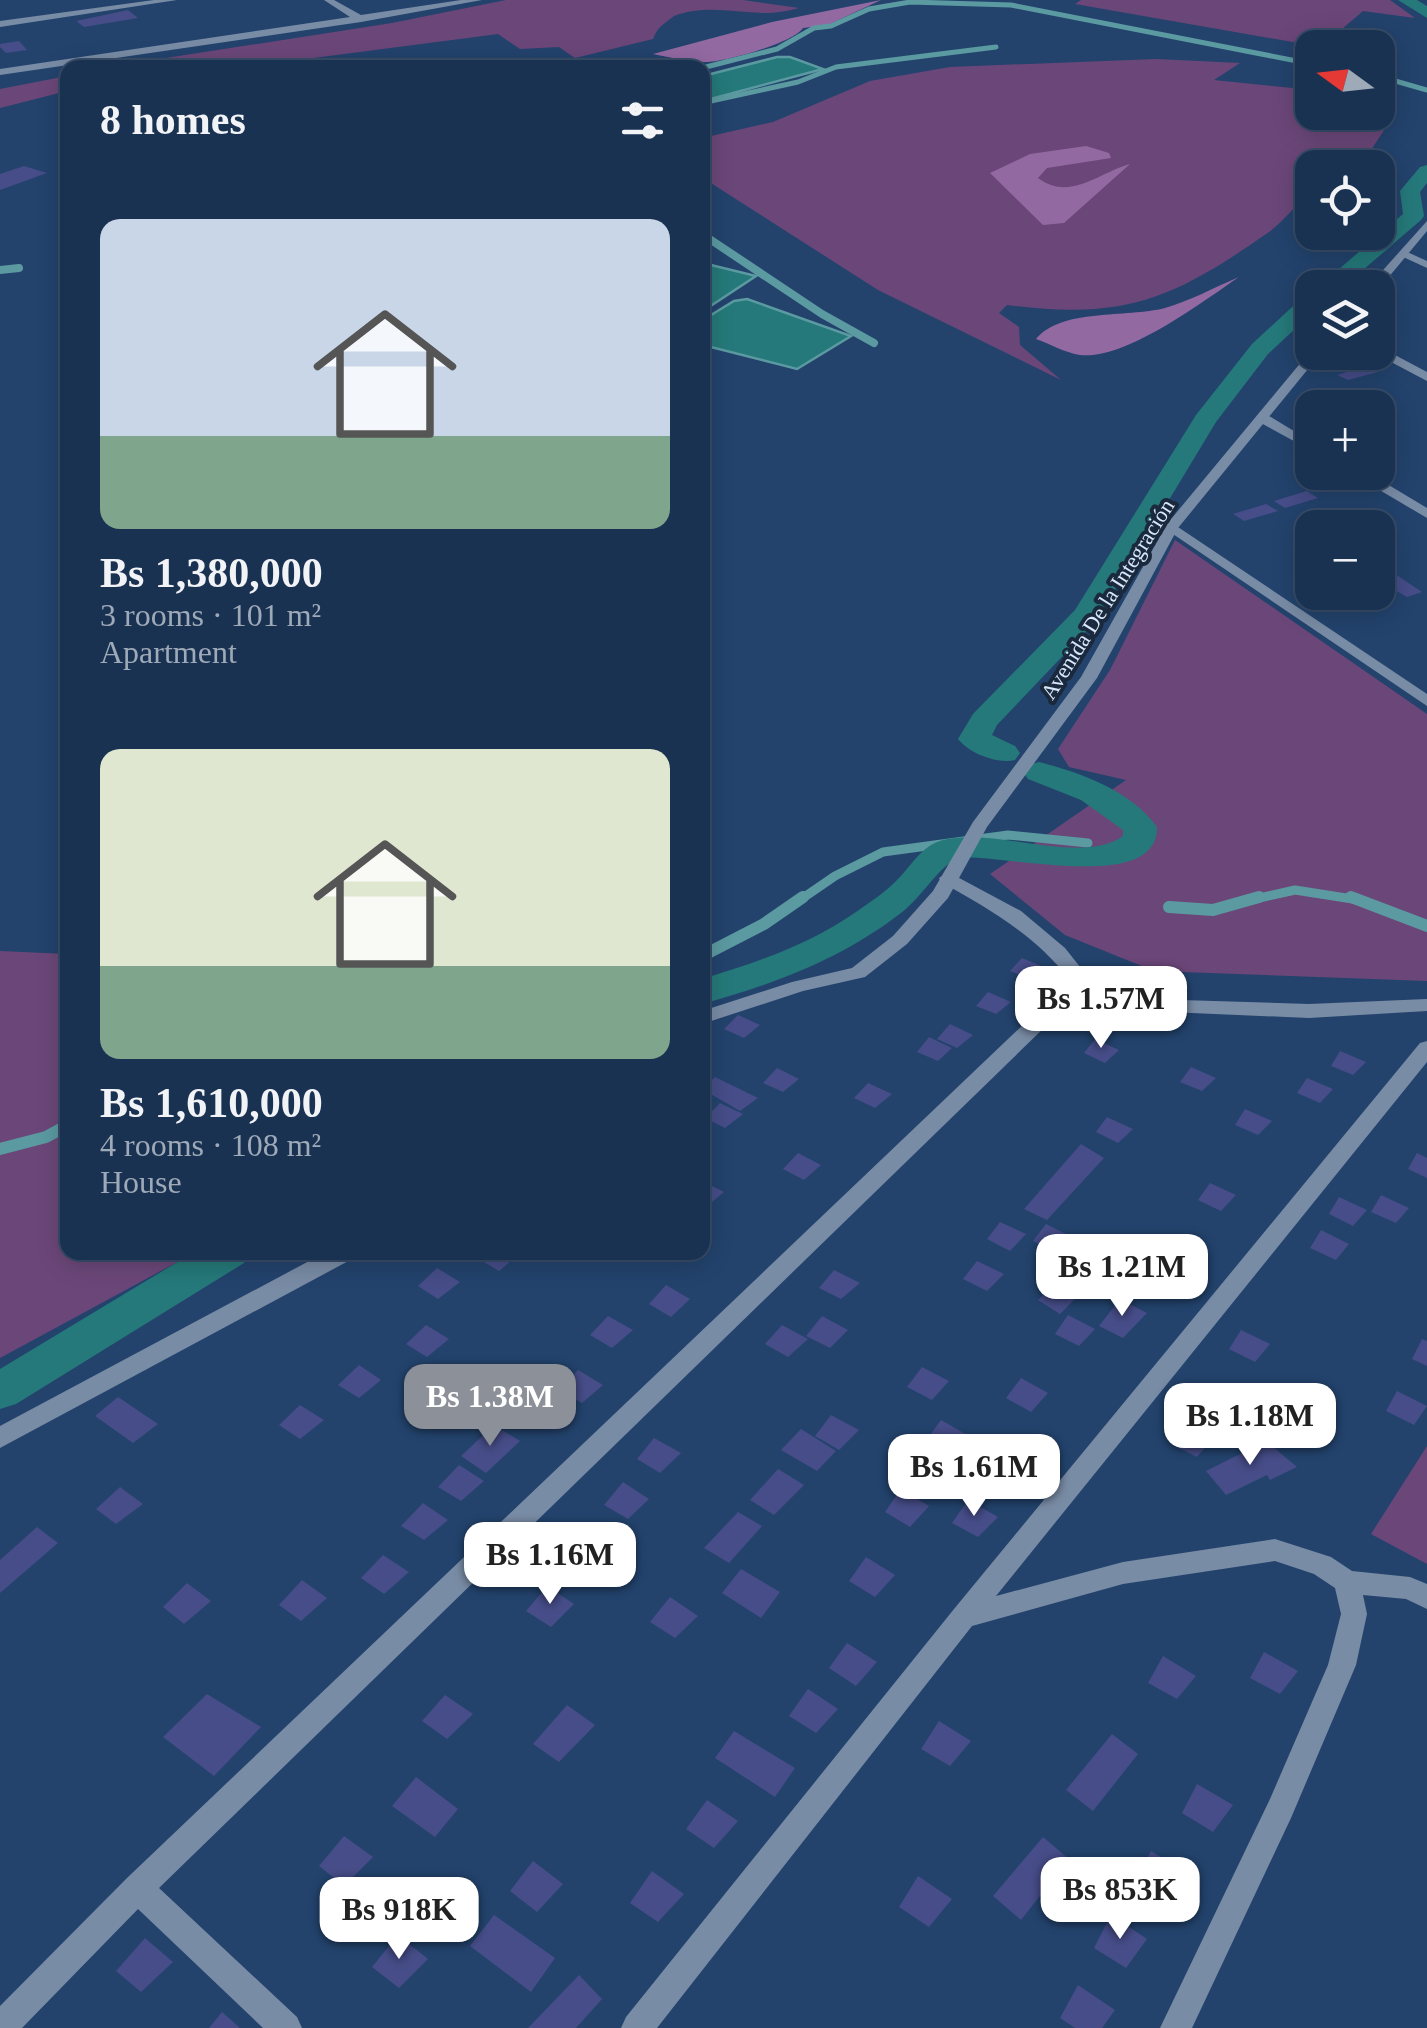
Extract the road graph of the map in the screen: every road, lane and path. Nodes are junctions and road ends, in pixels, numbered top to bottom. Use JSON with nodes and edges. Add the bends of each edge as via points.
{"nodes":[{"id":1,"x":172,"y":0,"type":"edge"},
{"id":2,"x":328,"y":0,"type":"edge"},
{"id":3,"x":478,"y":0,"type":"edge"},
{"id":4,"x":361,"y":20,"type":"junction"},
{"id":5,"x":0,"y":24,"type":"edge"},
{"id":6,"x":83,"y":60,"type":"edge"},
{"id":7,"x":60,"y":63,"type":"edge"},
{"id":8,"x":0,"y":72,"type":"edge"},
{"id":9,"x":1427,"y":224,"type":"edge"},
{"id":10,"x":1405,"y":254,"type":"junction"},
{"id":11,"x":1427,"y":265,"type":"edge"},
{"id":12,"x":1390,"y":270,"type":"edge"},
{"id":13,"x":1395,"y":359,"type":"edge"},
{"id":14,"x":1302,"y":370,"type":"edge"},
{"id":15,"x":1427,"y":376,"type":"edge"},
{"id":16,"x":1264,"y":419,"type":"junction"},
{"id":17,"x":1295,"y":437,"type":"edge"},
{"id":18,"x":1386,"y":490,"type":"edge"},
{"id":19,"x":1427,"y":514,"type":"edge"},
{"id":20,"x":1172,"y":526,"type":"junction"},
{"id":21,"x":1427,"y":701,"type":"edge"},
{"id":22,"x":954,"y":870,"type":"junction"},
{"id":23,"x":1081,"y":980,"type":"junction"},
{"id":24,"x":1427,"y":1005,"type":"edge"},
{"id":25,"x":710,"y":1015,"type":"edge"},
{"id":26,"x":1427,"y":1048,"type":"edge"},
{"id":27,"x":331,"y":1260,"type":"edge"},
{"id":28,"x":0,"y":1438,"type":"edge"},
{"id":29,"x":1348,"y":1582,"type":"junction"},
{"id":30,"x":1427,"y":1597,"type":"edge"},
{"id":31,"x":963,"y":1617,"type":"junction"},
{"id":32,"x":138,"y":1888,"type":"junction"},
{"id":33,"x":0,"y":2028,"type":"edge"},
{"id":34,"x":286,"y":2028,"type":"edge"},
{"id":35,"x":638,"y":2028,"type":"edge"},
{"id":36,"x":1176,"y":2028,"type":"edge"}],
"edges":[{"from":1,"to":5,"type":"street"},
{"from":2,"to":4,"type":"street"},
{"from":3,"to":4,"type":"street"},
{"from":4,"to":6,"type":"street"},
{"from":7,"to":8,"type":"street"},
{"from":9,"to":10,"type":"street"},
{"from":10,"to":11,"type":"street"},
{"from":10,"to":12,"type":"street"},
{"from":13,"to":15,"type":"street"},
{"from":14,"to":16,"type":"street","name":"Avenida De la Integración"},
{"from":16,"to":17,"type":"street"},
{"from":16,"to":20,"type":"street","name":"Avenida De la Integración"},
{"from":18,"to":19,"type":"street"},
{"from":20,"to":21,"type":"street"},
{"from":20,"to":22,"type":"street","name":"Avenida De la Integración","via":[[1089,678]]},
{"from":22,"to":23,"type":"street","via":[[1058,952]]},
{"from":22,"to":25,"type":"street","name":"Avenida De la Integración","via":[[900,940],[858,973]]},
{"from":23,"to":24,"type":"street","via":[[1146,1005],[1208,1010]]},
{"from":23,"to":32,"type":"street"},
{"from":26,"to":31,"type":"street"},
{"from":27,"to":28,"type":"street"},
{"from":29,"to":30,"type":"street","via":[[1410,1588]]},
{"from":29,"to":31,"type":"street","via":[[1322,1565],[1274,1550],[1124,1573]]},
{"from":29,"to":36,"type":"street","via":[[1354,1614],[1342,1665]]},
{"from":31,"to":35,"type":"street"},
{"from":32,"to":33,"type":"street"},
{"from":32,"to":34,"type":"street"}]}
